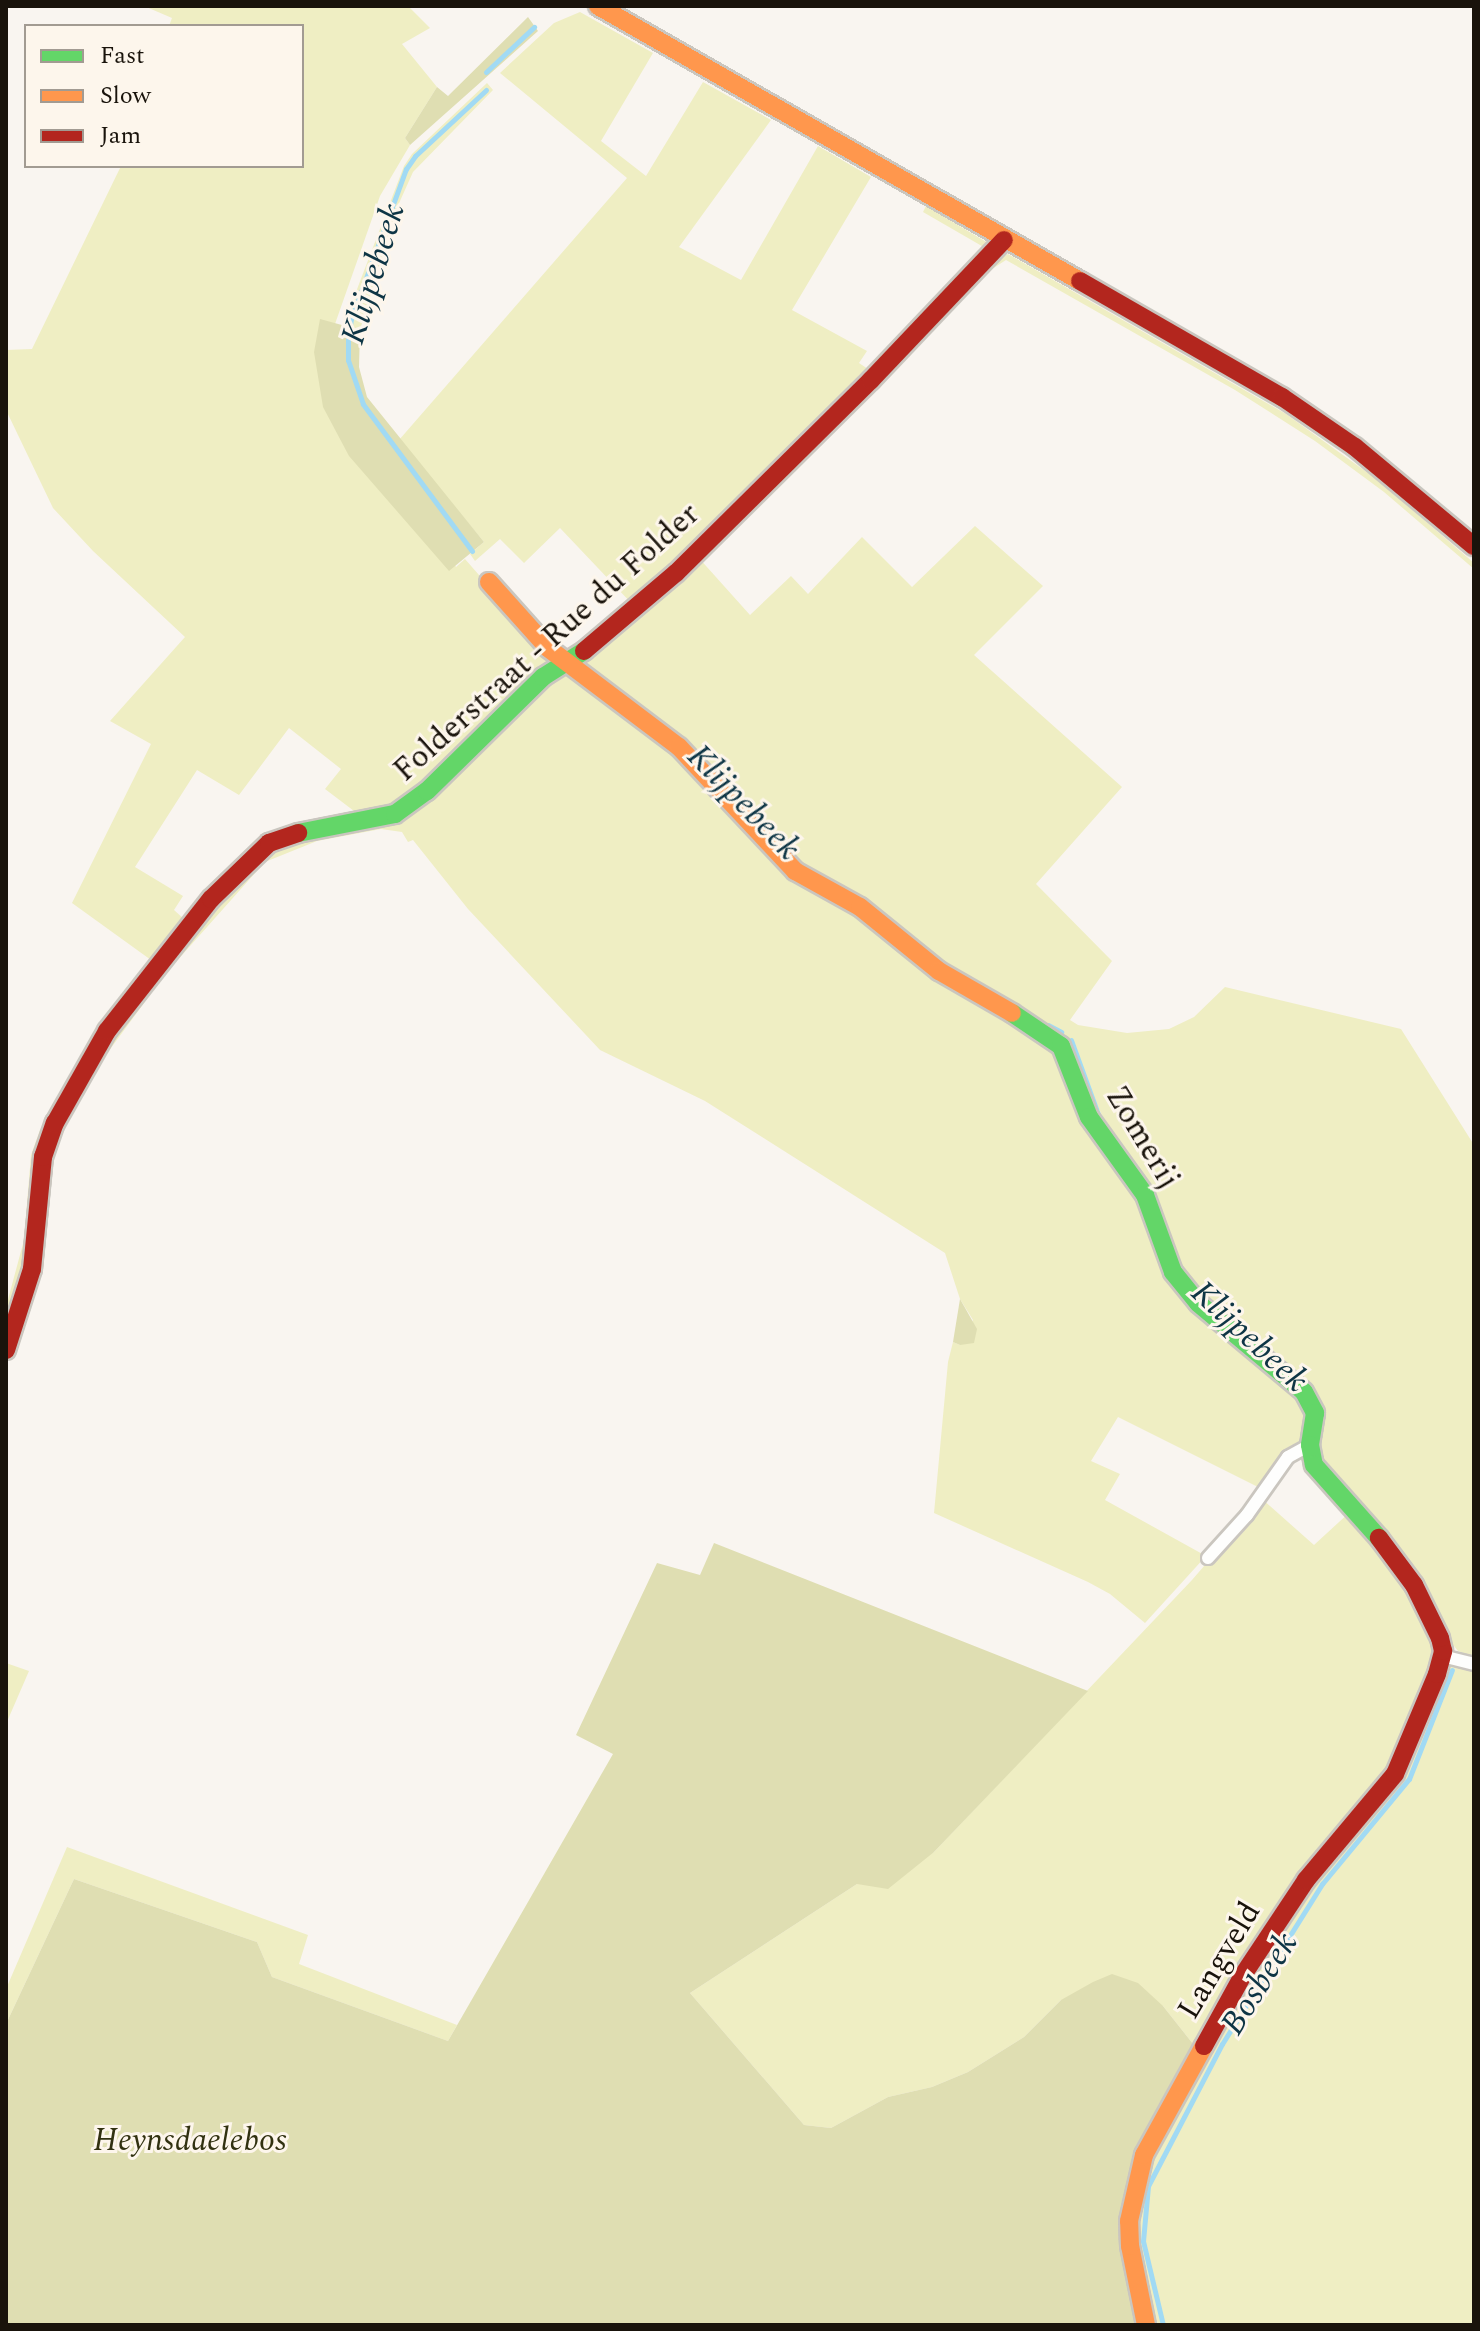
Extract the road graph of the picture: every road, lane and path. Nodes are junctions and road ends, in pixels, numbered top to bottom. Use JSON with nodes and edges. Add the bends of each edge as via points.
{"nodes":[{"id":1,"x":598,"y":6,"type":"edge"},
{"id":2,"x":1004,"y":240,"type":"junction"},
{"id":3,"x":1474,"y":546,"type":"edge"},
{"id":4,"x":489,"y":582,"type":"dead end"},
{"id":5,"x":567,"y":664,"type":"junction"},
{"id":6,"x":6,"y":1350,"type":"edge"},
{"id":7,"x":1310,"y":1445,"type":"junction"},
{"id":8,"x":1208,"y":1558,"type":"dead end"},
{"id":9,"x":1442,"y":1656,"type":"junction"},
{"id":10,"x":1474,"y":1664,"type":"edge"},
{"id":11,"x":1146,"y":2325,"type":"edge"}],
"edges":[{"from":1,"to":2,"type":"street"},
{"from":2,"to":3,"type":"street","via":[[1315,418]]},
{"from":2,"to":5,"type":"street","name":"Folderstraat - Rue du Folder","via":[[743,508],[676,573]]},
{"from":4,"to":5,"type":"street","name":"Zomerij"},
{"from":5,"to":6,"type":"street","name":"Folderstraat - Rue du Folder","via":[[543,677],[407,807],[269,843],[175,942],[107,1031],[55,1123],[43,1157],[32,1269]]},
{"from":5,"to":7,"type":"street","name":"Zomerij","via":[[679,747],[795,871],[860,907],[939,971],[1061,1046],[1089,1117],[1145,1195],[1173,1272],[1198,1303],[1304,1392],[1315,1413]]},
{"from":7,"to":8,"type":"street","via":[[1288,1457]]},
{"from":7,"to":9,"type":"street","name":"Zomerij","via":[[1314,1465],[1378,1535],[1414,1585],[1440,1638]]},
{"from":9,"to":10,"type":"street"},
{"from":9,"to":11,"type":"street","name":"Langveld","via":[[1395,1774],[1306,1880],[1258,1951],[1144,2155],[1129,2221]]}]}
